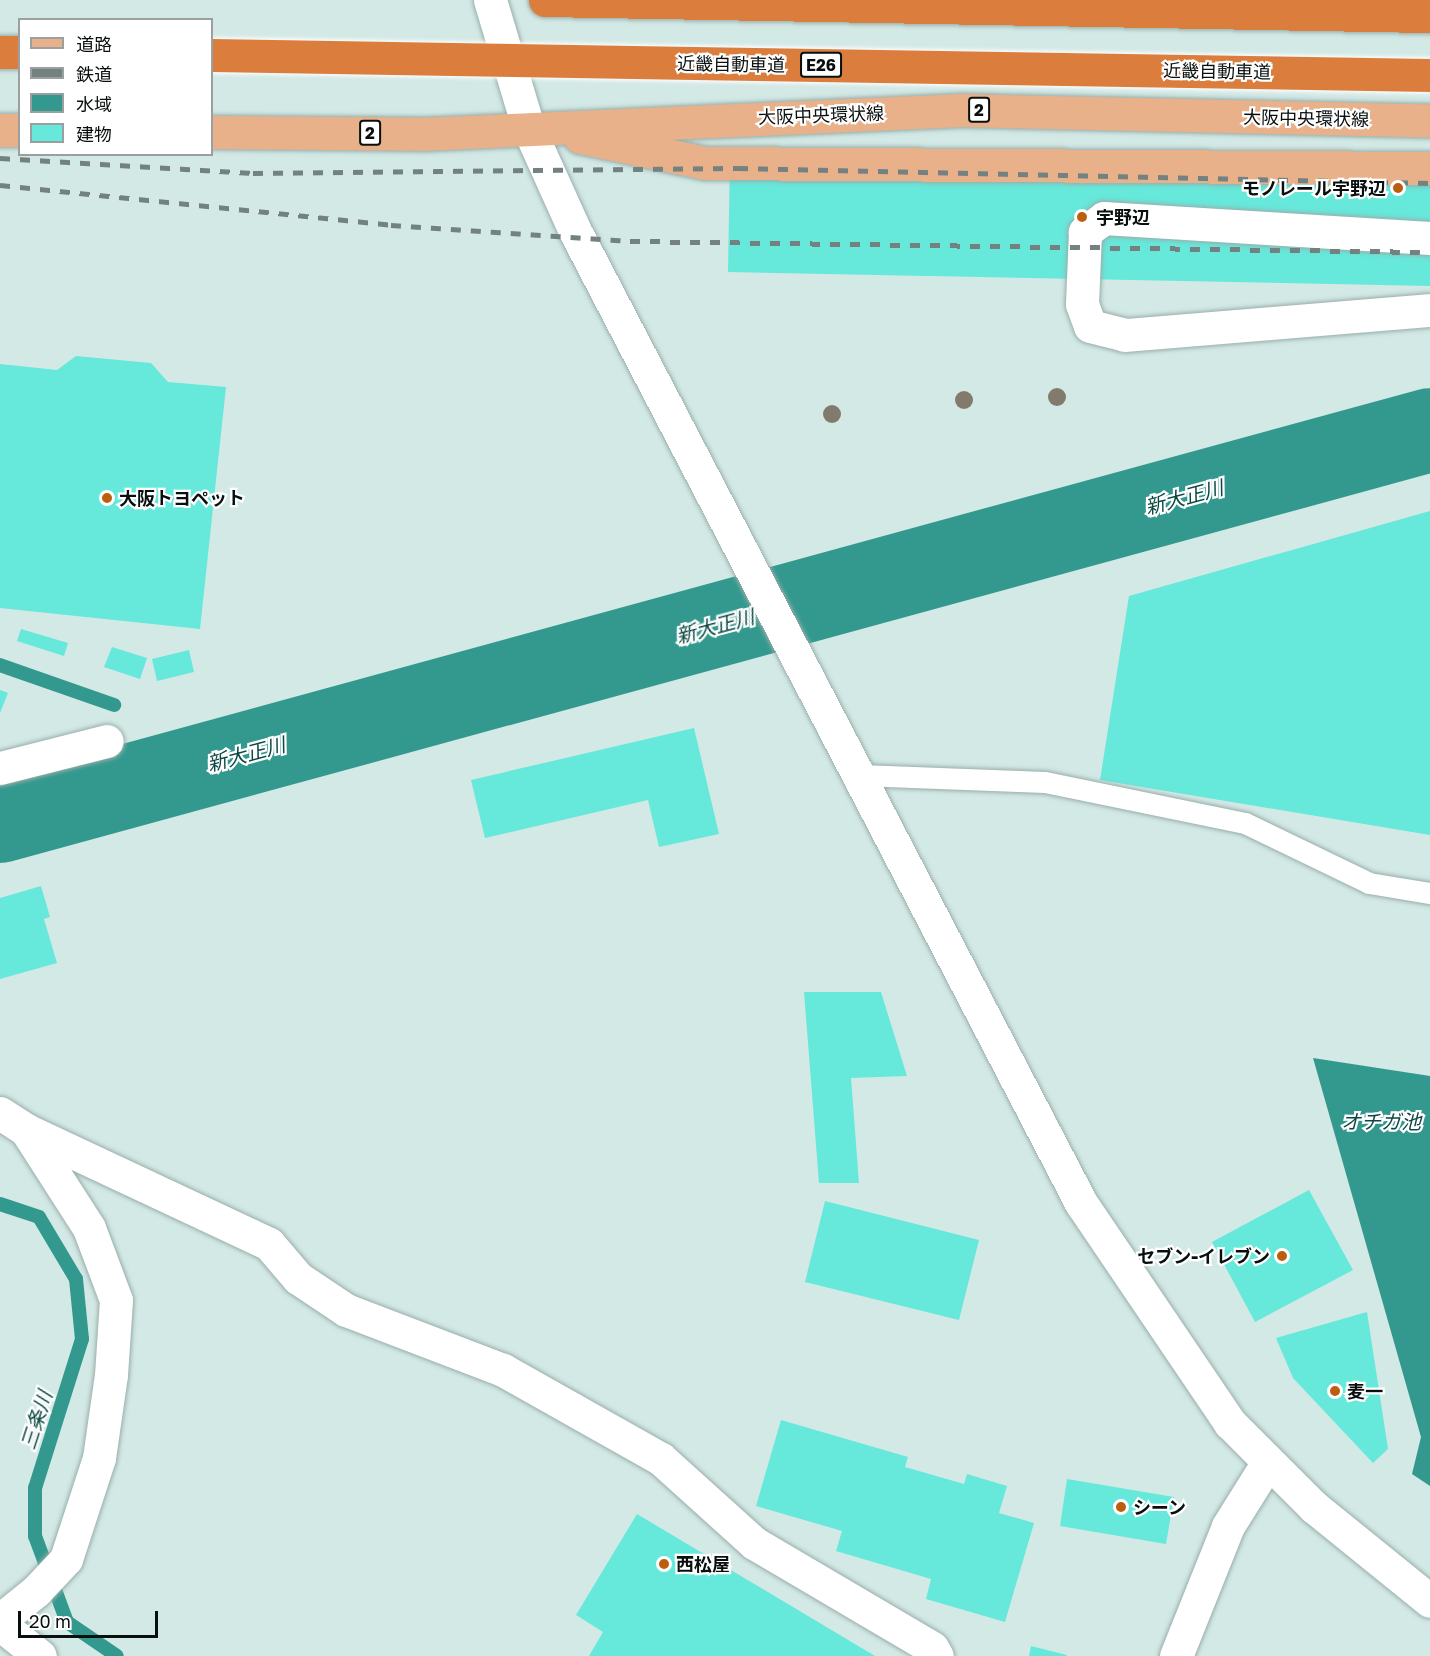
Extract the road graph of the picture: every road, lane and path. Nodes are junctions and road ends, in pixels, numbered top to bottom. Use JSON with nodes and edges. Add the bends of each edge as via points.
{"nodes":[{"id":1,"x":490,"y":0,"type":"edge"},
{"id":2,"x":545,"y":0,"type":"edge"},
{"id":3,"x":1430,"y":16,"type":"edge"},
{"id":4,"x":0,"y":52,"type":"edge"},
{"id":5,"x":18,"y":52,"type":"edge"},
{"id":6,"x":213,"y":55,"type":"edge"},
{"id":7,"x":1430,"y":75,"type":"edge"},
{"id":8,"x":1430,"y":121,"type":"edge"},
{"id":9,"x":528,"y":127,"type":"junction"},
{"id":10,"x":0,"y":130,"type":"edge"},
{"id":11,"x":18,"y":130,"type":"edge"},
{"id":12,"x":213,"y":132,"type":"edge"},
{"id":13,"x":1430,"y":168,"type":"edge"},
{"id":14,"x":1430,"y":238,"type":"edge"},
{"id":15,"x":1430,"y":310,"type":"edge"},
{"id":16,"x":107,"y":741,"type":"dead end"},
{"id":17,"x":0,"y":768,"type":"edge"},
{"id":18,"x":860,"y":775,"type":"junction"},
{"id":19,"x":1430,"y":893,"type":"edge"},
{"id":20,"x":13,"y":1121,"type":"edge"},
{"id":21,"x":1268,"y":1462,"type":"junction"},
{"id":22,"x":1430,"y":1600,"type":"edge"},
{"id":23,"x":0,"y":1622,"type":"edge"},
{"id":24,"x":40,"y":1656,"type":"edge"},
{"id":25,"x":937,"y":1656,"type":"edge"},
{"id":26,"x":1176,"y":1656,"type":"edge"}],
"edges":[{"from":1,"to":9,"type":"street"},
{"from":2,"to":3,"type":"highway"},
{"from":4,"to":5,"type":"highway"},
{"from":6,"to":7,"type":"highway","name":"近畿自動車道","number":"E26","bridge":true},
{"from":8,"to":9,"type":"main road","name":"大阪中央環状線","number":"2","via":[[962,110]]},
{"from":9,"to":12,"type":"main road","name":"大阪中央環状線","number":"2","via":[[421,134]]},
{"from":9,"to":13,"type":"main road","via":[[705,163]]},
{"from":9,"to":18,"type":"street","via":[[575,231]]},
{"from":10,"to":11,"type":"main road"},
{"from":14,"to":15,"type":"street","via":[[1104,218],[1085,232],[1082,304],[1090,326],[1125,335]]},
{"from":16,"to":17,"type":"street"},
{"from":18,"to":19,"type":"lane","via":[[1045,782],[1223,818],[1245,823],[1369,883]]},
{"from":18,"to":21,"type":"street","via":[[1081,1203],[1230,1423]]},
{"from":20,"to":23,"type":"street","via":[[89,1228],[116,1300],[111,1376],[99,1458],[66,1559]]},
{"from":20,"to":25,"type":"street","via":[[269,1244],[298,1278],[346,1310],[503,1370],[662,1459],[754,1543],[932,1648]]},
{"from":21,"to":22,"type":"street","via":[[1314,1507]]},
{"from":21,"to":26,"type":"street","via":[[1228,1526]]},
{"from":23,"to":24,"type":"street"}]}
